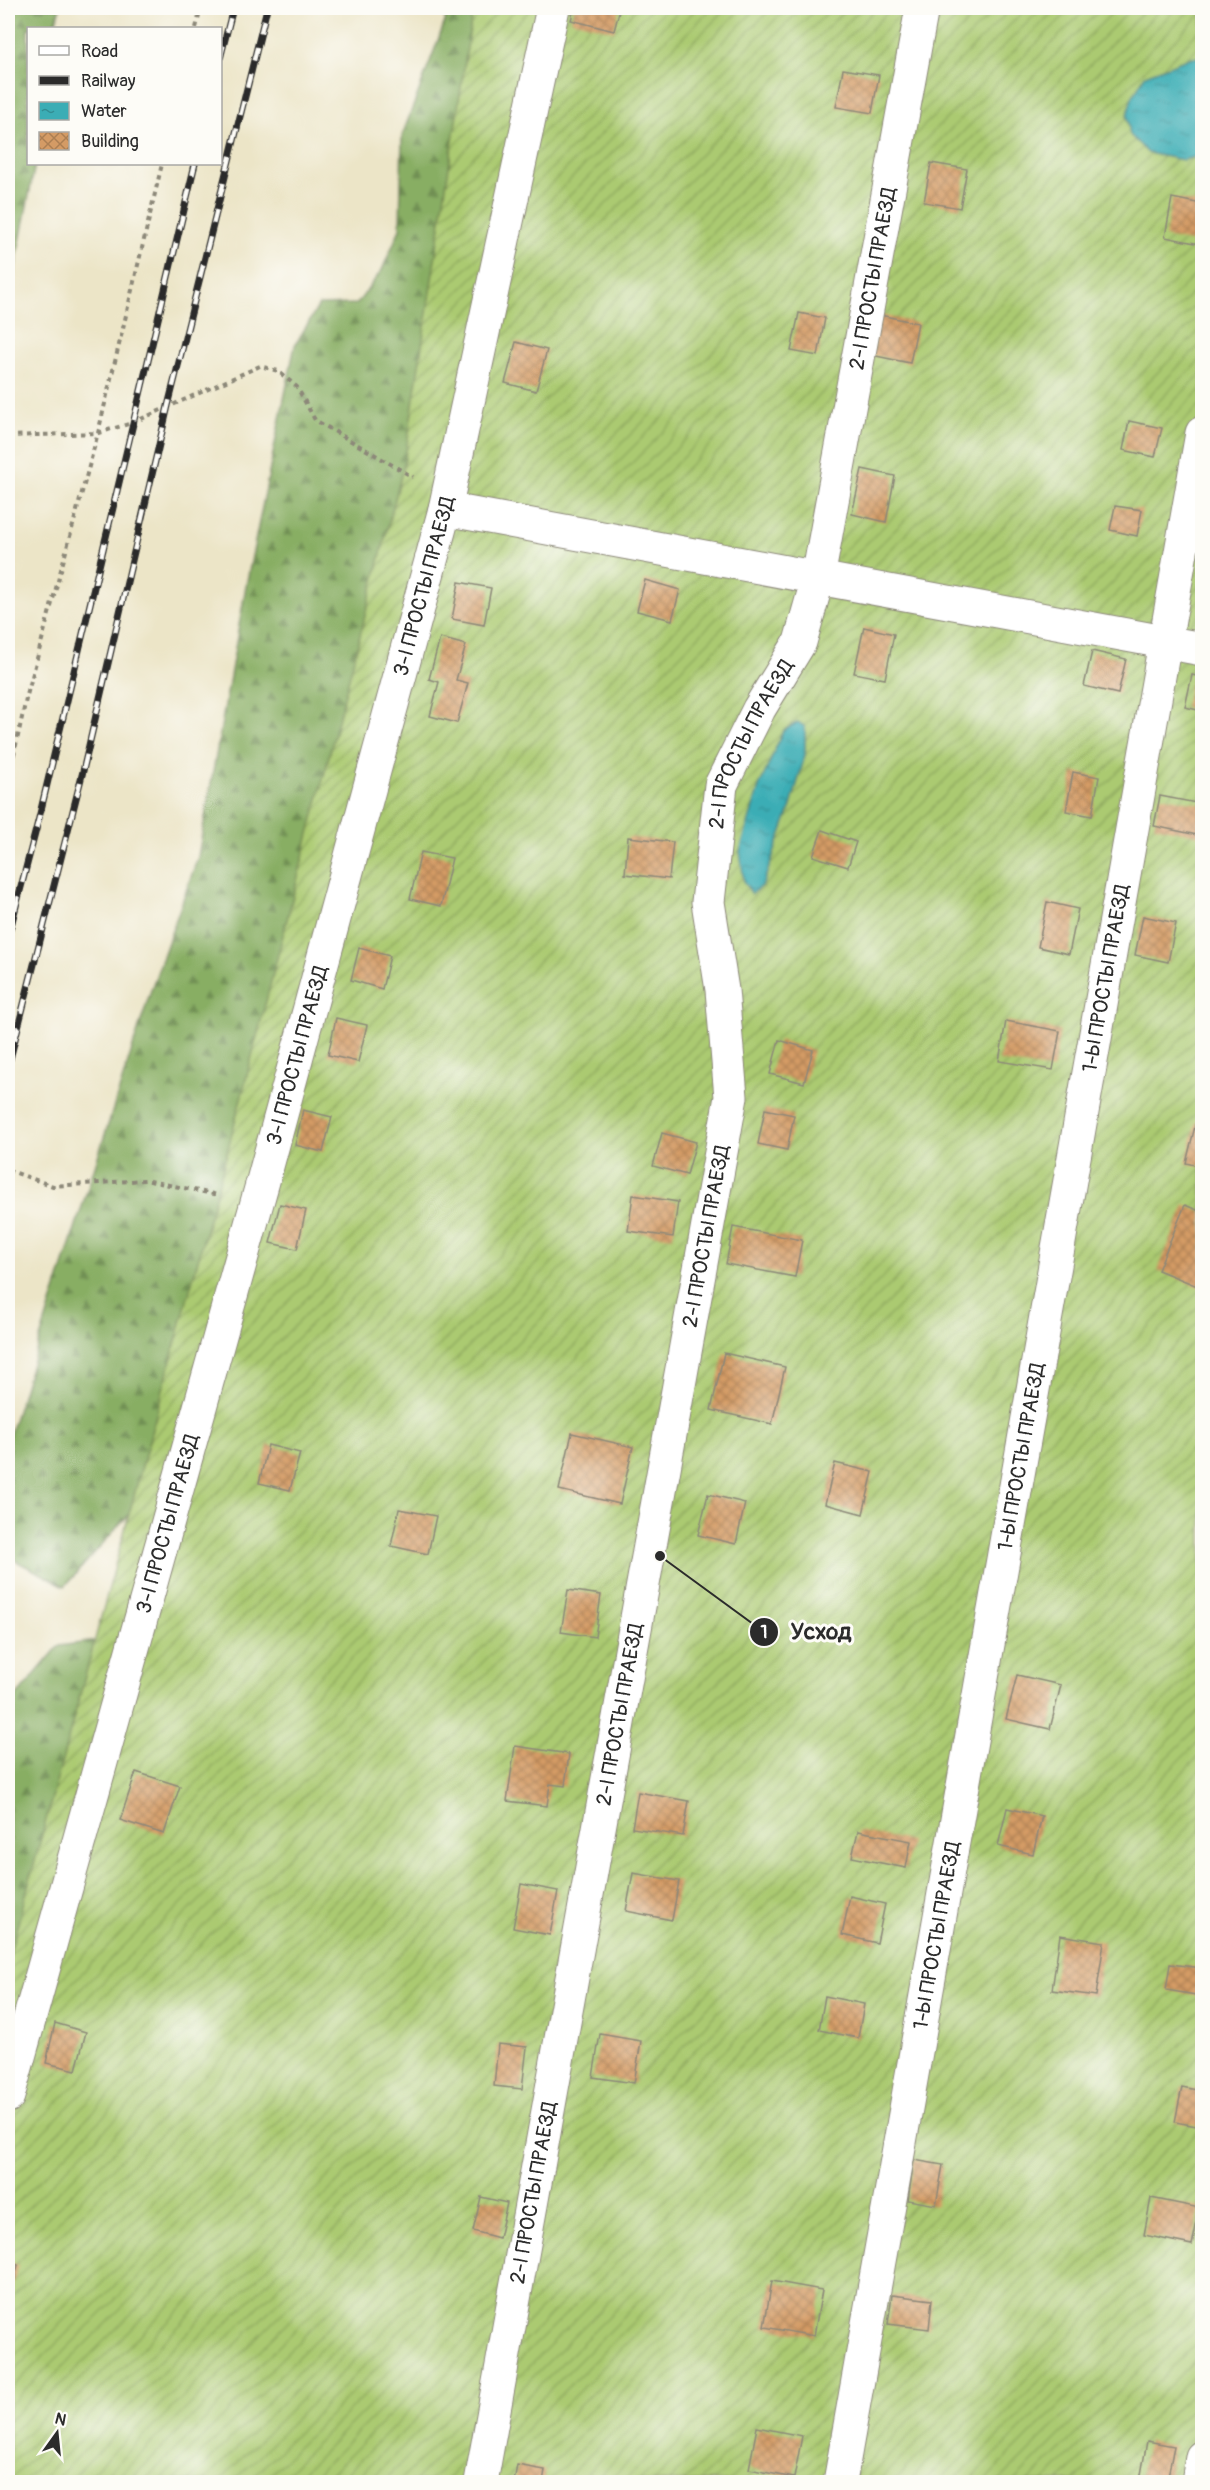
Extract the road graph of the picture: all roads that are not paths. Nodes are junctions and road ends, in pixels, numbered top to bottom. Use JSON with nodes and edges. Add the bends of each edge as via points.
{"nodes":[{"id":1,"x":553,"y":8,"type":"edge"},
{"id":2,"x":922,"y":8,"type":"edge"},
{"id":3,"x":1203,"y":433,"type":"edge"},
{"id":4,"x":445,"y":509,"type":"junction"},
{"id":5,"x":818,"y":578,"type":"junction"},
{"id":6,"x":1165,"y":642,"type":"junction"},
{"id":7,"x":1203,"y":648,"type":"edge"},
{"id":8,"x":8,"y":2096,"type":"edge"},
{"id":9,"x":1203,"y":2457,"type":"edge"},
{"id":10,"x":481,"y":2482,"type":"edge"},
{"id":11,"x":840,"y":2482,"type":"edge"},
{"id":12,"x":1198,"y":2482,"type":"edge"}],
"edges":[{"from":1,"to":4,"type":"lane","name":"3-І ПРОСТЫ ПРАЕЗД"},
{"from":2,"to":5,"type":"lane","name":"2-І ПРОСТЫ ПРАЕЗД"},
{"from":3,"to":6,"type":"lane","name":"1-Ы ПРОСТЫ ПРАЕЗД"},
{"from":4,"to":5,"type":"lane"},
{"from":4,"to":8,"type":"lane","name":"3-І ПРОСТЫ ПРАЕЗД"},
{"from":5,"to":6,"type":"lane"},
{"from":5,"to":10,"type":"lane","name":"2-І ПРОСТЫ ПРАЕЗД","via":[[800,642],[759,709],[721,785],[708,902],[722,990],[731,1097]]},
{"from":6,"to":7,"type":"lane"},
{"from":6,"to":11,"type":"lane","name":"1-Ы ПРОСТЫ ПРАЕЗД"},
{"from":9,"to":12,"type":"lane"}]}
